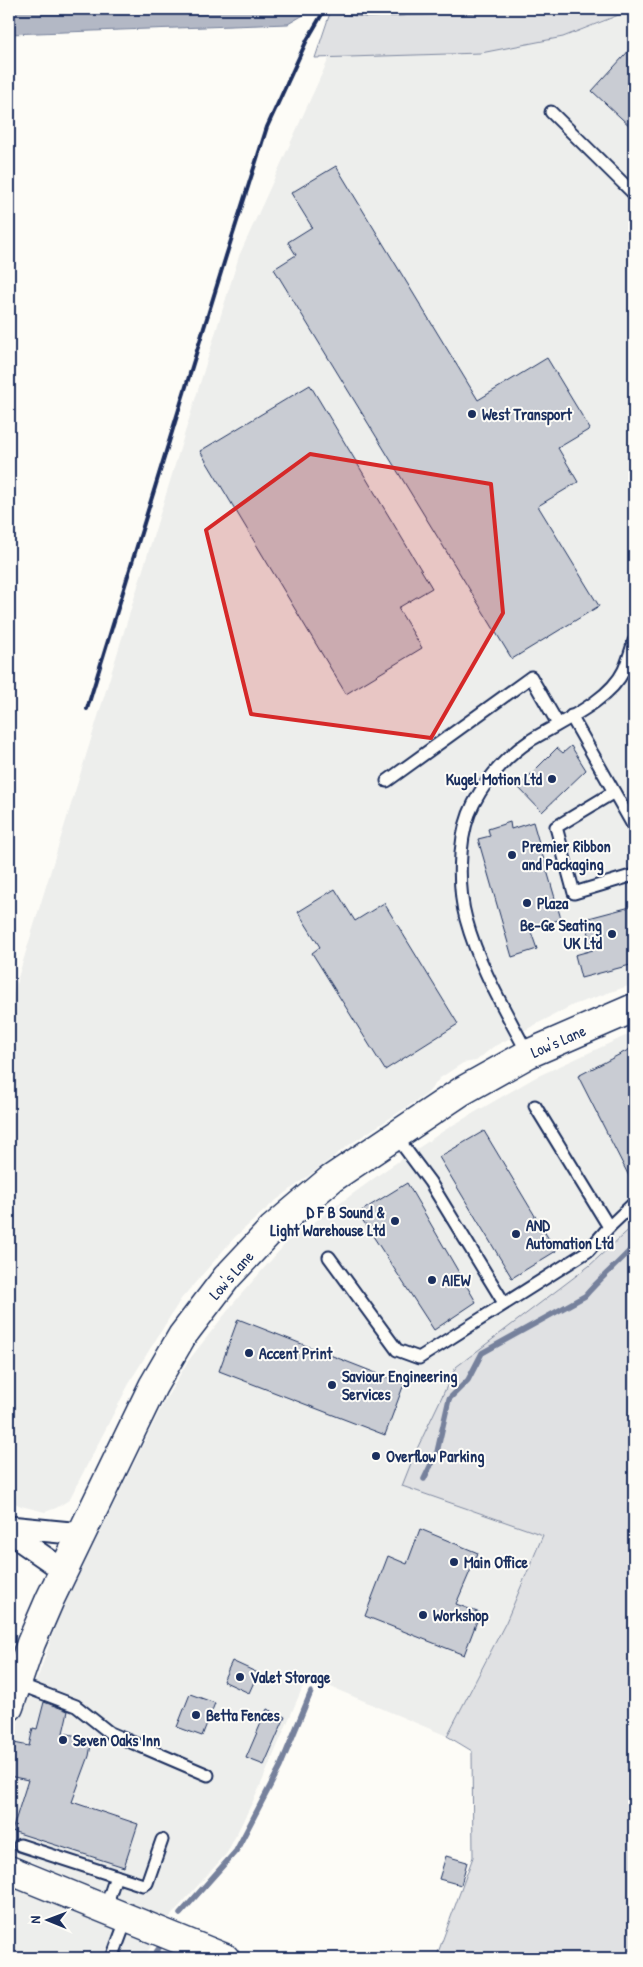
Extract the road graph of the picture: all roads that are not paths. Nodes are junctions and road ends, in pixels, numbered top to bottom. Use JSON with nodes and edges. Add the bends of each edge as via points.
{"nodes":[{"id":1,"x":551,"y":112,"type":"dead end"},
{"id":2,"x":634,"y":194,"type":"edge"},
{"id":3,"x":634,"y":644,"type":"edge"},
{"id":4,"x":571,"y":716,"type":"junction"},
{"id":5,"x":558,"y":724,"type":"junction"},
{"id":6,"x":387,"y":782,"type":"dead end"},
{"id":7,"x":614,"y":792,"type":"junction"},
{"id":8,"x":634,"y":828,"type":"edge"},
{"id":9,"x":634,"y":875,"type":"edge"},
{"id":10,"x":634,"y":1008,"type":"edge"},
{"id":11,"x":528,"y":1054,"type":"junction"},
{"id":12,"x":535,"y":1106,"type":"dead end"},
{"id":13,"x":395,"y":1136,"type":"junction"},
{"id":14,"x":634,"y":1203,"type":"edge"},
{"id":15,"x":609,"y":1227,"type":"junction"},
{"id":16,"x":329,"y":1257,"type":"dead end"},
{"id":17,"x":504,"y":1303,"type":"junction"},
{"id":18,"x":9,"y":1527,"type":"edge"},
{"id":19,"x":81,"y":1534,"type":"junction"},
{"id":20,"x":63,"y":1570,"type":"junction"},
{"id":21,"x":13,"y":1695,"type":"edge"},
{"id":22,"x":208,"y":1775,"type":"dead end"},
{"id":23,"x":162,"y":1840,"type":"dead end"},
{"id":24,"x":20,"y":1845,"type":"dead end"},
{"id":25,"x":9,"y":1870,"type":"edge"},
{"id":26,"x":116,"y":1876,"type":"junction"},
{"id":27,"x":116,"y":1914,"type":"junction"},
{"id":28,"x":197,"y":1953,"type":"edge"},
{"id":29,"x":112,"y":1958,"type":"edge"},
{"id":30,"x":225,"y":1958,"type":"edge"}],
"edges":[{"from":1,"to":2,"type":"lane"},
{"from":3,"to":4,"type":"lane","via":[[624,672],[614,684],[599,701]]},
{"from":4,"to":5,"type":"lane"},
{"from":4,"to":7,"type":"lane"},
{"from":5,"to":6,"type":"lane","via":[[531,677]]},
{"from":5,"to":11,"type":"lane","via":[[513,751],[498,768],[469,815],[461,853],[460,882],[466,918],[478,954]]},
{"from":7,"to":8,"type":"lane"},
{"from":7,"to":9,"type":"lane","via":[[556,828],[574,893]]},
{"from":10,"to":11,"type":"street","name":"Low's Lane"},
{"from":11,"to":13,"type":"street","name":"Low's Lane","via":[[462,1091]]},
{"from":12,"to":15,"type":"lane"},
{"from":13,"to":17,"type":"lane","via":[[430,1182]]},
{"from":13,"to":19,"type":"street","name":"Low's Lane","via":[[303,1202],[272,1229],[227,1277],[182,1336],[165,1365]]},
{"from":14,"to":15,"type":"lane"},
{"from":15,"to":17,"type":"lane","via":[[588,1251]]},
{"from":16,"to":17,"type":"lane","via":[[398,1350],[419,1358]]},
{"from":18,"to":19,"type":"street"},
{"from":18,"to":20,"type":"street","via":[[24,1543]]},
{"from":19,"to":20,"type":"street","name":"Low's Lane"},
{"from":20,"to":21,"type":"street","name":"Low's Lane","via":[[31,1643]]},
{"from":21,"to":22,"type":"lane","via":[[76,1706],[110,1733]]},
{"from":23,"to":26,"type":"lane","via":[[147,1883],[143,1885]]},
{"from":24,"to":26,"type":"lane"},
{"from":25,"to":27,"type":"street"},
{"from":26,"to":27,"type":"lane"},
{"from":27,"to":28,"type":"street"},
{"from":27,"to":29,"type":"lane"},
{"from":28,"to":30,"type":"street"}]}
